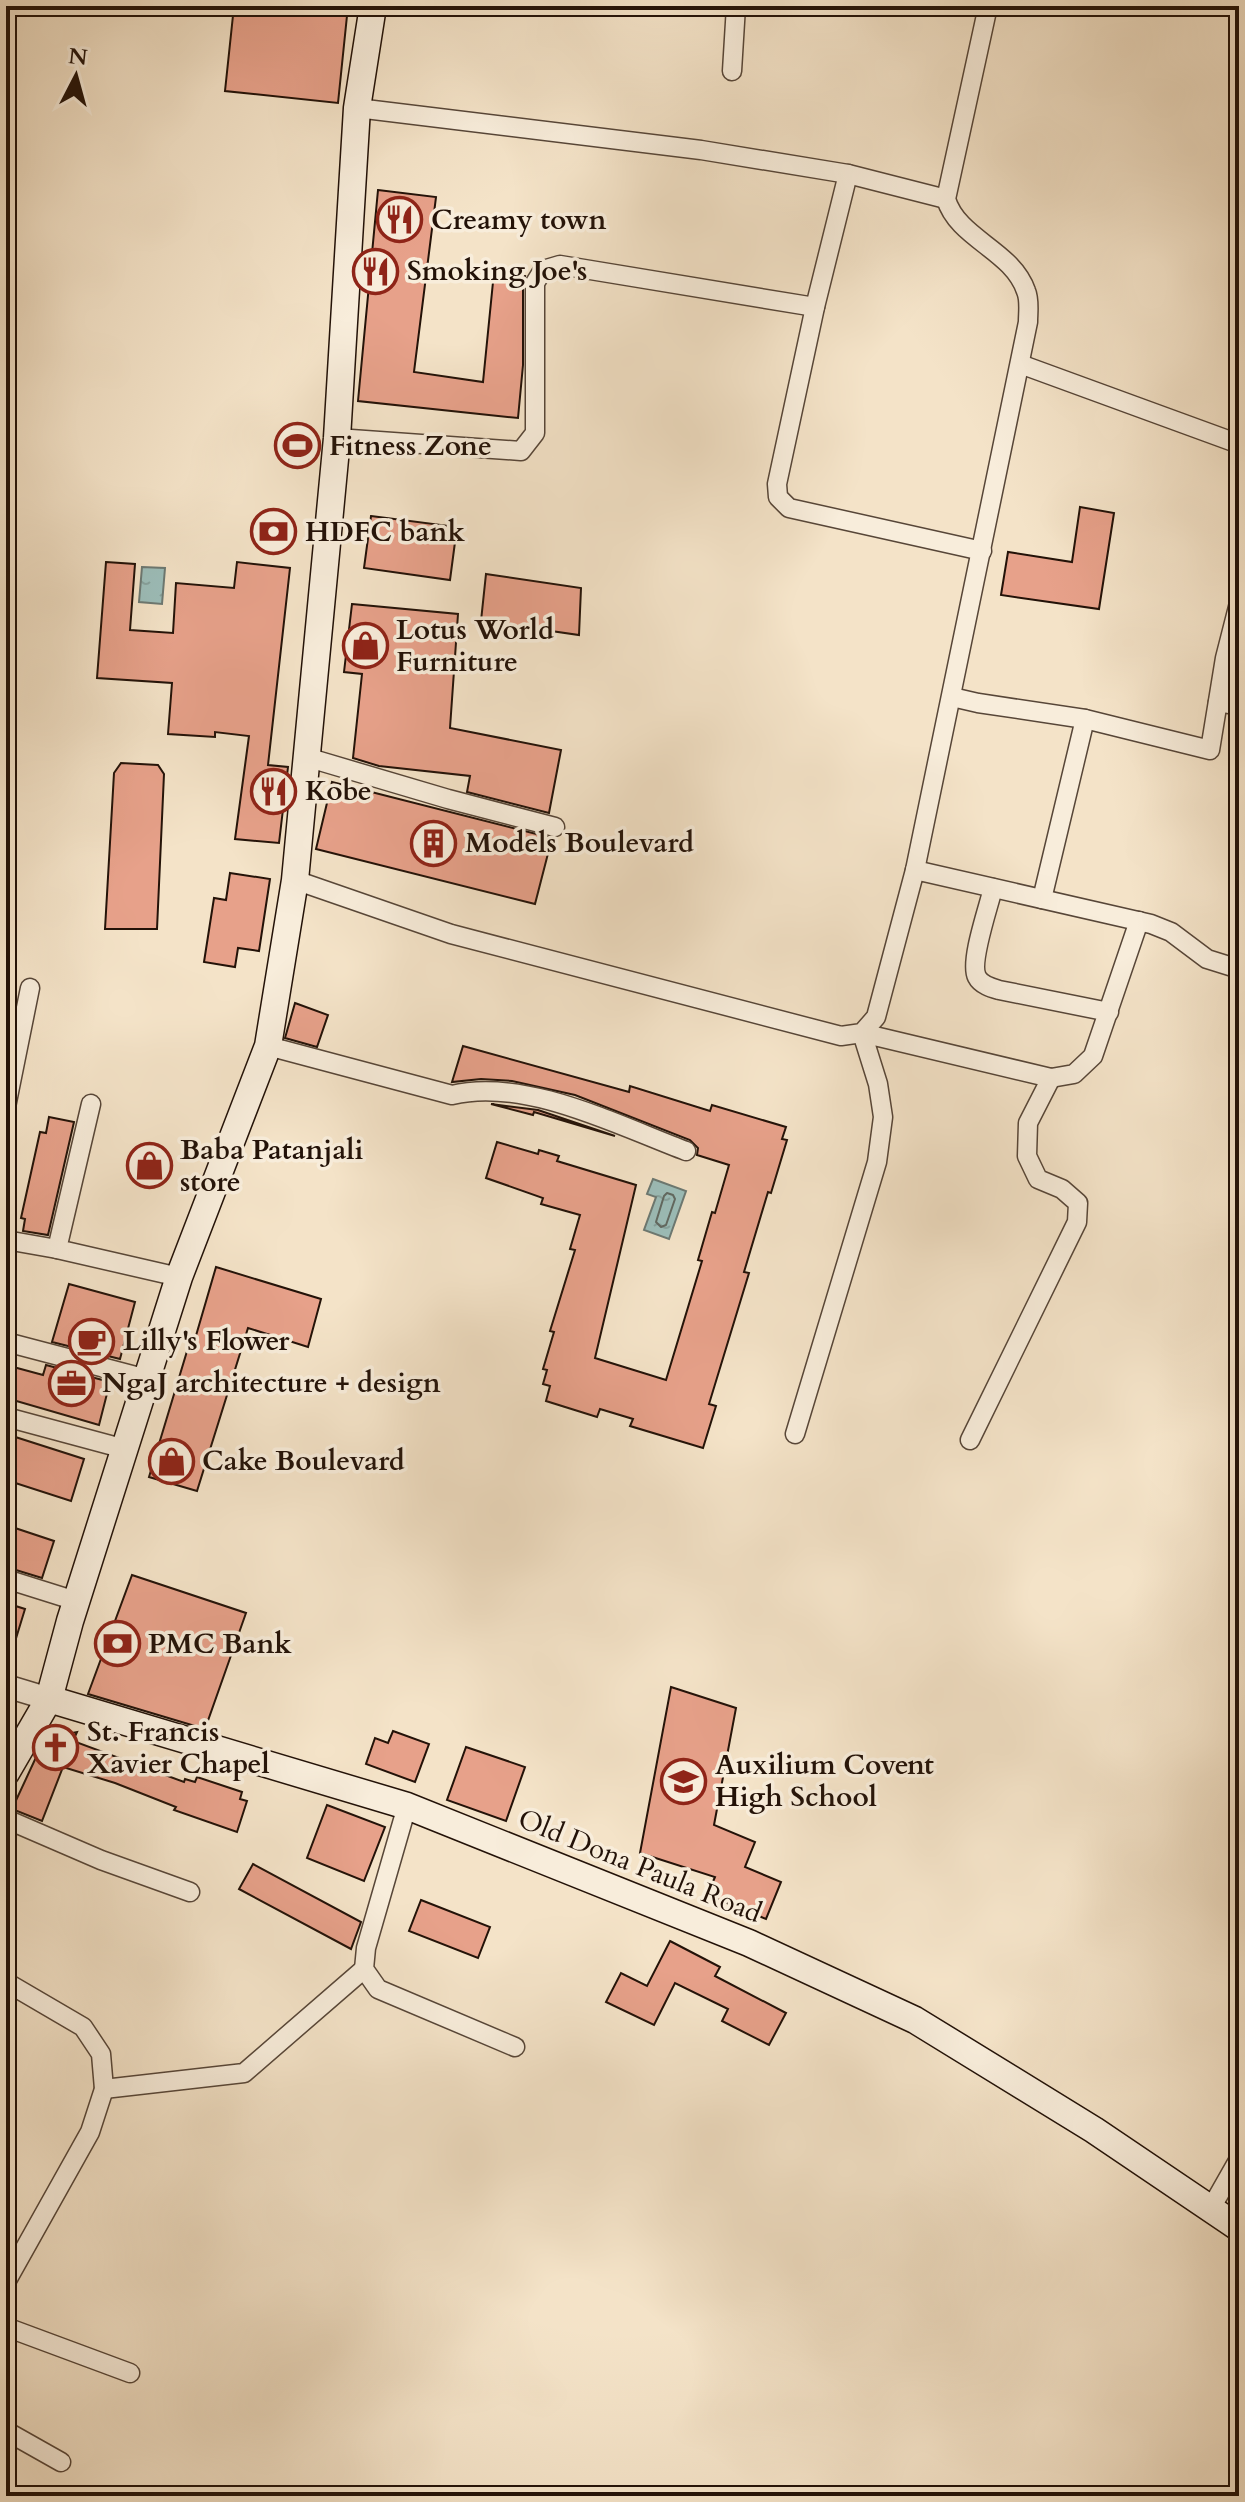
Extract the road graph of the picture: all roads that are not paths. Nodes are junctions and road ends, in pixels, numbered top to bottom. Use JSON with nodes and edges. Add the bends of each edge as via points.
{"nodes":[{"id":1,"x":373,"y":6,"type":"edge"},
{"id":2,"x":736,"y":6,"type":"edge"},
{"id":3,"x":988,"y":6,"type":"edge"},
{"id":4,"x":732,"y":71,"type":"dead end"},
{"id":5,"x":357,"y":108,"type":"junction"},
{"id":6,"x":848,"y":174,"type":"junction"},
{"id":7,"x":946,"y":199,"type":"junction"},
{"id":8,"x":815,"y":307,"type":"junction"},
{"id":9,"x":1020,"y":364,"type":"junction"},
{"id":10,"x":337,"y":438,"type":"junction"},
{"id":11,"x":1239,"y":444,"type":"edge"},
{"id":12,"x":982,"y":551,"type":"junction"},
{"id":13,"x":1239,"y":603,"type":"edge"},
{"id":14,"x":952,"y":697,"type":"junction"},
{"id":15,"x":1218,"y":702,"type":"junction"},
{"id":16,"x":1239,"y":706,"type":"edge"},
{"id":17,"x":1085,"y":719,"type":"junction"},
{"id":18,"x":306,"y":757,"type":"junction"},
{"id":19,"x":555,"y":827,"type":"dead end"},
{"id":20,"x":915,"y":870,"type":"junction"},
{"id":21,"x":295,"y":880,"type":"junction"},
{"id":22,"x":993,"y":888,"type":"junction"},
{"id":23,"x":1042,"y":899,"type":"junction"},
{"id":24,"x":1139,"y":921,"type":"junction"},
{"id":25,"x":1239,"y":969,"type":"edge"},
{"id":26,"x":30,"y":988,"type":"dead end"},
{"id":27,"x":1109,"y":1012,"type":"junction"},
{"id":28,"x":862,"y":1033,"type":"junction"},
{"id":29,"x":268,"y":1046,"type":"junction"},
{"id":30,"x":1051,"y":1078,"type":"junction"},
{"id":31,"x":91,"y":1104,"type":"dead end"},
{"id":32,"x":6,"y":1107,"type":"edge"},
{"id":33,"x":686,"y":1151,"type":"dead end"},
{"id":34,"x":6,"y":1240,"type":"edge"},
{"id":35,"x":57,"y":1249,"type":"junction"},
{"id":36,"x":179,"y":1277,"type":"junction"},
{"id":37,"x":6,"y":1342,"type":"edge"},
{"id":38,"x":147,"y":1379,"type":"junction"},
{"id":39,"x":6,"y":1417,"type":"edge"},
{"id":40,"x":795,"y":1434,"type":"dead end"},
{"id":41,"x":970,"y":1440,"type":"dead end"},
{"id":42,"x":125,"y":1449,"type":"junction"},
{"id":43,"x":6,"y":1579,"type":"edge"},
{"id":44,"x":76,"y":1601,"type":"junction"},
{"id":45,"x":6,"y":1686,"type":"edge"},
{"id":46,"x":49,"y":1699,"type":"junction"},
{"id":47,"x":6,"y":1773,"type":"edge"},
{"id":48,"x":407,"y":1806,"type":"junction"},
{"id":49,"x":6,"y":1819,"type":"edge"},
{"id":50,"x":190,"y":1892,"type":"dead end"},
{"id":51,"x":364,"y":1969,"type":"junction"},
{"id":52,"x":6,"y":1982,"type":"edge"},
{"id":53,"x":515,"y":2047,"type":"dead end"},
{"id":54,"x":104,"y":2089,"type":"junction"},
{"id":55,"x":1239,"y":2159,"type":"edge"},
{"id":56,"x":1210,"y":2210,"type":"junction"},
{"id":57,"x":1239,"y":2228,"type":"edge"},
{"id":58,"x":6,"y":2282,"type":"edge"},
{"id":59,"x":6,"y":2327,"type":"edge"},
{"id":60,"x":130,"y":2373,"type":"dead end"},
{"id":61,"x":6,"y":2431,"type":"edge"},
{"id":62,"x":61,"y":2462,"type":"dead end"}],
"edges":[{"from":1,"to":5,"type":"main road"},
{"from":2,"to":4,"type":"street"},
{"from":3,"to":7,"type":"street"},
{"from":5,"to":6,"type":"street","via":[[701,150]]},
{"from":5,"to":10,"type":"main road"},
{"from":6,"to":7,"type":"street"},
{"from":6,"to":8,"type":"street"},
{"from":7,"to":9,"type":"street","via":[[951,215],[1017,271],[1028,294]]},
{"from":8,"to":10,"type":"street","via":[[560,265],[543,270],[535,283],[535,433],[521,451]]},
{"from":8,"to":12,"type":"street","via":[[778,497],[789,508]]},
{"from":9,"to":11,"type":"street"},
{"from":9,"to":12,"type":"street"},
{"from":10,"to":18,"type":"main road"},
{"from":12,"to":14,"type":"street"},
{"from":13,"to":15,"type":"street"},
{"from":14,"to":17,"type":"street"},
{"from":14,"to":20,"type":"street"},
{"from":15,"to":16,"type":"street"},
{"from":15,"to":17,"type":"street","via":[[1210,750]]},
{"from":17,"to":23,"type":"street"},
{"from":18,"to":19,"type":"street"},
{"from":18,"to":21,"type":"main road"},
{"from":20,"to":22,"type":"street"},
{"from":20,"to":28,"type":"street","via":[[876,1017]]},
{"from":21,"to":28,"type":"street","via":[[451,934],[841,1036]]},
{"from":21,"to":29,"type":"main road"},
{"from":22,"to":23,"type":"street"},
{"from":22,"to":27,"type":"street","via":[[975,962],[977,977],[999,990]]},
{"from":23,"to":24,"type":"street"},
{"from":24,"to":25,"type":"street","via":[[1171,932],[1207,959]]},
{"from":24,"to":27,"type":"street"},
{"from":26,"to":32,"type":"street"},
{"from":27,"to":30,"type":"street","via":[[1093,1056],[1074,1074]]},
{"from":28,"to":30,"type":"street"},
{"from":28,"to":40,"type":"street","via":[[883,1117],[877,1162]]},
{"from":29,"to":33,"type":"street","via":[[452,1095],[507,1092],[572,1108]]},
{"from":29,"to":36,"type":"main road"},
{"from":30,"to":41,"type":"street","via":[[1028,1123],[1027,1156],[1038,1179],[1078,1203],[1077,1222]]},
{"from":31,"to":35,"type":"street"},
{"from":34,"to":35,"type":"street"},
{"from":35,"to":36,"type":"street"},
{"from":36,"to":38,"type":"main road"},
{"from":37,"to":38,"type":"street"},
{"from":38,"to":42,"type":"main road"},
{"from":39,"to":42,"type":"street"},
{"from":42,"to":44,"type":"main road"},
{"from":43,"to":44,"type":"street"},
{"from":44,"to":46,"type":"main road"},
{"from":45,"to":46,"type":"street"},
{"from":46,"to":47,"type":"main road"},
{"from":46,"to":48,"type":"main road","name":"Old Dona Paula Road"},
{"from":48,"to":51,"type":"street"},
{"from":48,"to":56,"type":"main road","name":"Old Dona Paula Road","via":[[749,1943],[915,2020],[1094,2130]]},
{"from":49,"to":50,"type":"street"},
{"from":51,"to":53,"type":"street","via":[[378,1989]]},
{"from":51,"to":54,"type":"street","via":[[244,2073]]},
{"from":52,"to":54,"type":"street","via":[[83,2027],[101,2054]]},
{"from":54,"to":58,"type":"street","via":[[90,2132]]},
{"from":55,"to":56,"type":"street"},
{"from":56,"to":57,"type":"main road","name":"Old Dona Paula Road"},
{"from":59,"to":60,"type":"street"},
{"from":61,"to":62,"type":"street"}]}
